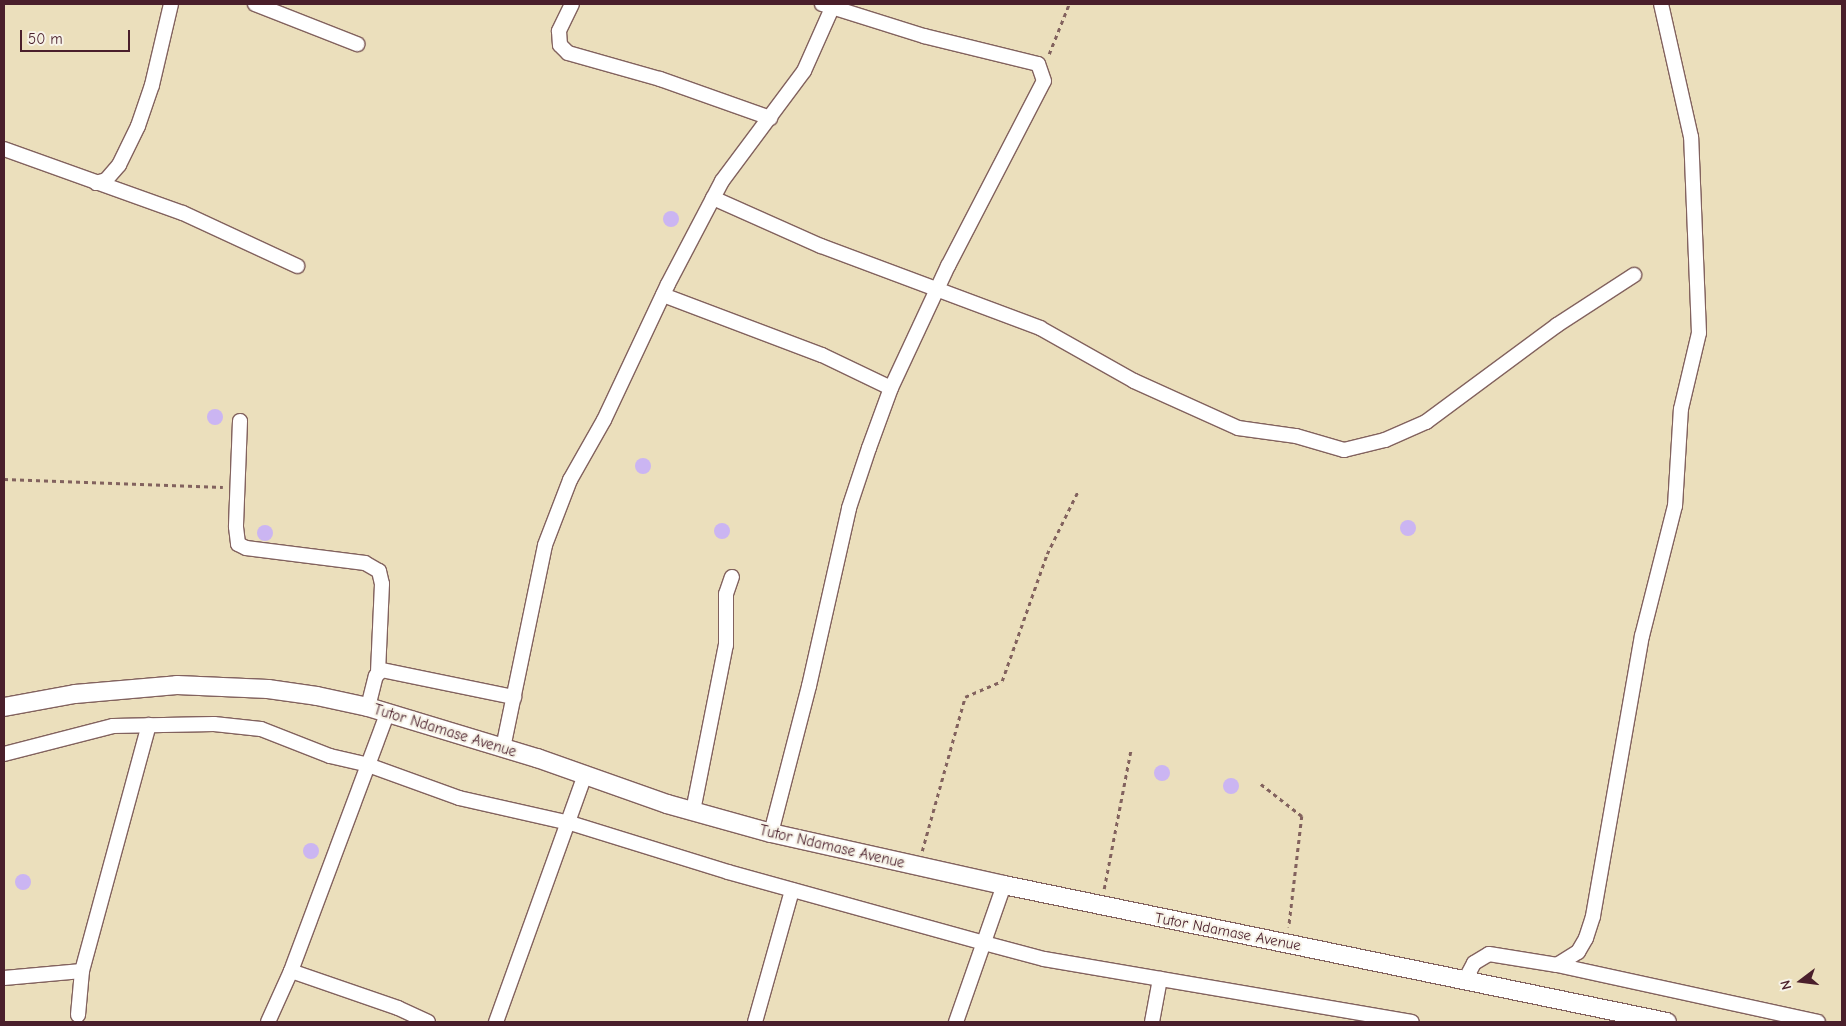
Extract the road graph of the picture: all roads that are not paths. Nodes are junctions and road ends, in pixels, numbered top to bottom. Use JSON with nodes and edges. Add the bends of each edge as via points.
{"nodes":[{"id":1,"x":171,"y":4,"type":"edge"},
{"id":2,"x":255,"y":4,"type":"edge"},
{"id":3,"x":572,"y":4,"type":"edge"},
{"id":4,"x":1661,"y":4,"type":"edge"},
{"id":5,"x":827,"y":6,"type":"edge"},
{"id":6,"x":357,"y":44,"type":"dead end"},
{"id":7,"x":770,"y":118,"type":"junction"},
{"id":8,"x":4,"y":149,"type":"edge"},
{"id":9,"x":96,"y":183,"type":"junction"},
{"id":10,"x":713,"y":198,"type":"junction"},
{"id":11,"x":298,"y":266,"type":"dead end"},
{"id":12,"x":1634,"y":275,"type":"dead end"},
{"id":13,"x":938,"y":288,"type":"junction"},
{"id":14,"x":663,"y":294,"type":"junction"},
{"id":15,"x":891,"y":388,"type":"junction"},
{"id":16,"x":240,"y":421,"type":"dead end"},
{"id":17,"x":732,"y":577,"type":"dead end"},
{"id":18,"x":378,"y":671,"type":"junction"},
{"id":19,"x":514,"y":697,"type":"junction"},
{"id":20,"x":4,"y":707,"type":"edge"},
{"id":21,"x":368,"y":708,"type":"junction"},
{"id":22,"x":387,"y":714,"type":"junction"},
{"id":23,"x":149,"y":725,"type":"junction"},
{"id":24,"x":503,"y":748,"type":"junction"},
{"id":25,"x":4,"y":754,"type":"edge"},
{"id":26,"x":368,"y":765,"type":"junction"},
{"id":27,"x":585,"y":775,"type":"junction"},
{"id":28,"x":693,"y":812,"type":"junction"},
{"id":29,"x":570,"y":823,"type":"junction"},
{"id":30,"x":771,"y":833,"type":"junction"},
{"id":31,"x":1004,"y":885,"type":"junction"},
{"id":32,"x":792,"y":890,"type":"junction"},
{"id":33,"x":984,"y":943,"type":"junction"},
{"id":34,"x":1557,"y":965,"type":"junction"},
{"id":35,"x":82,"y":971,"type":"junction"},
{"id":36,"x":291,"y":971,"type":"junction"},
{"id":37,"x":4,"y":978,"type":"edge"},
{"id":38,"x":1160,"y":979,"type":"junction"},
{"id":39,"x":1465,"y":980,"type":"junction"},
{"id":40,"x":78,"y":1015,"type":"dead end"},
{"id":41,"x":268,"y":1022,"type":"edge"},
{"id":42,"x":428,"y":1022,"type":"edge"},
{"id":43,"x":496,"y":1022,"type":"edge"},
{"id":44,"x":754,"y":1022,"type":"edge"},
{"id":45,"x":956,"y":1022,"type":"edge"},
{"id":46,"x":1152,"y":1022,"type":"edge"},
{"id":47,"x":1412,"y":1022,"type":"edge"},
{"id":48,"x":1667,"y":1022,"type":"edge"},
{"id":49,"x":1818,"y":1022,"type":"edge"}],
"edges":[{"from":1,"to":9,"type":"street","via":[[152,85],[138,126],[112,174]]},
{"from":2,"to":6,"type":"street"},
{"from":3,"to":7,"type":"street","via":[[559,31],[560,45],[568,53]]},
{"from":4,"to":34,"type":"street","via":[[1691,137],[1700,333],[1681,408],[1675,506],[1642,636],[1593,916],[1578,952]]},
{"from":5,"to":7,"type":"street","via":[[804,71]]},
{"from":5,"to":13,"type":"street","via":[[924,36],[1022,59],[1038,64],[1042,70],[1044,81],[1040,90]]},
{"from":7,"to":10,"type":"street"},
{"from":8,"to":9,"type":"street"},
{"from":9,"to":11,"type":"street","via":[[183,213]]},
{"from":10,"to":13,"type":"street","via":[[821,246]]},
{"from":10,"to":14,"type":"street"},
{"from":12,"to":13,"type":"street","via":[[1557,325],[1426,422],[1385,440],[1344,450],[1296,436],[1238,428],[1134,381],[1040,328]]},
{"from":13,"to":15,"type":"street"},
{"from":14,"to":15,"type":"street","via":[[822,355]]},
{"from":14,"to":19,"type":"street","via":[[640,349],[570,480],[545,546]]},
{"from":15,"to":30,"type":"street","via":[[849,508],[809,686]]},
{"from":16,"to":18,"type":"street","via":[[237,539],[241,547],[365,563],[379,571],[382,584]]},
{"from":17,"to":28,"type":"street","via":[[726,594],[726,645]]},
{"from":18,"to":19,"type":"street"},
{"from":18,"to":21,"type":"street"},
{"from":19,"to":24,"type":"street"},
{"from":20,"to":21,"type":"street","name":"Tutor Ndamase Avenue","via":[[75,694],[177,684],[268,689]]},
{"from":21,"to":22,"type":"street","name":"Tutor Ndamase Avenue"},
{"from":22,"to":24,"type":"street","name":"Tutor Ndamase Avenue"},
{"from":22,"to":26,"type":"street"},
{"from":23,"to":25,"type":"street","via":[[91,730]]},
{"from":23,"to":26,"type":"street","via":[[214,724],[261,729],[330,756]]},
{"from":23,"to":35,"type":"street"},
{"from":24,"to":27,"type":"street","name":"Tutor Ndamase Avenue"},
{"from":26,"to":29,"type":"street","via":[[459,798]]},
{"from":26,"to":36,"type":"street"},
{"from":27,"to":28,"type":"street","name":"Tutor Ndamase Avenue"},
{"from":27,"to":29,"type":"street"},
{"from":28,"to":30,"type":"street","name":"Tutor Ndamase Avenue"},
{"from":29,"to":32,"type":"street"},
{"from":29,"to":43,"type":"street"},
{"from":30,"to":31,"type":"street","name":"Tutor Ndamase Avenue"},
{"from":31,"to":33,"type":"street"},
{"from":31,"to":39,"type":"street","name":"Tutor Ndamase Avenue"},
{"from":32,"to":33,"type":"street"},
{"from":32,"to":44,"type":"street"},
{"from":33,"to":38,"type":"street","via":[[1044,958]]},
{"from":33,"to":45,"type":"street"},
{"from":34,"to":39,"type":"street","via":[[1489,954],[1474,963]]},
{"from":34,"to":49,"type":"street"},
{"from":35,"to":37,"type":"street"},
{"from":35,"to":40,"type":"street"},
{"from":36,"to":41,"type":"street"},
{"from":36,"to":42,"type":"street","via":[[398,1008]]},
{"from":38,"to":46,"type":"street"},
{"from":38,"to":47,"type":"street"},
{"from":39,"to":48,"type":"street","name":"Tutor Ndamase Avenue"}]}
